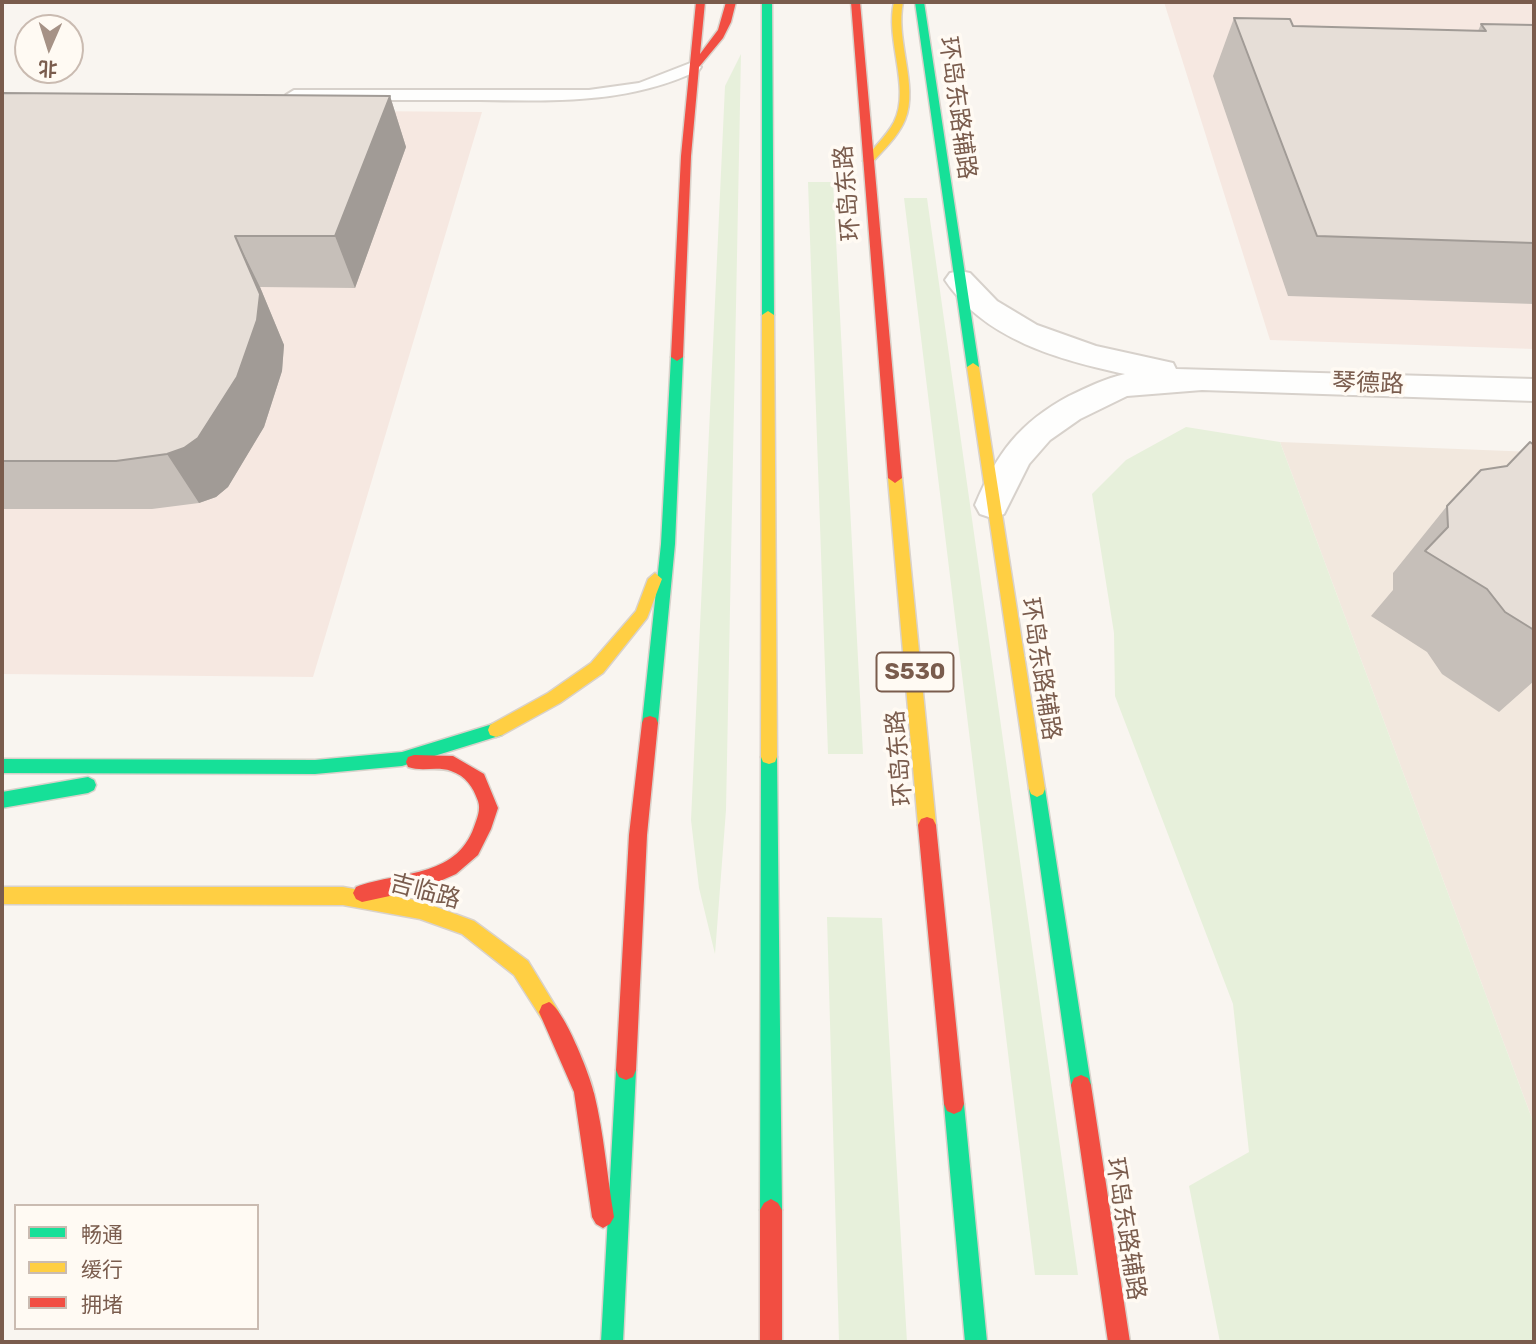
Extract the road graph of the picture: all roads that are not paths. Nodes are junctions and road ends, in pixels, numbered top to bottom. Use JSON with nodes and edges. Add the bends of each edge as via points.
{"nodes":[{"id":1,"x":700,"y":2,"type":"edge"},
{"id":2,"x":731,"y":2,"type":"edge"},
{"id":3,"x":767,"y":2,"type":"edge"},
{"id":4,"x":855,"y":2,"type":"edge"},
{"id":5,"x":898,"y":2,"type":"edge"},
{"id":6,"x":919,"y":2,"type":"edge"},
{"id":7,"x":693,"y":67,"type":"junction"},
{"id":8,"x":276,"y":95,"type":"edge"},
{"id":9,"x":868,"y":161,"type":"junction"},
{"id":10,"x":960,"y":280,"type":"junction"},
{"id":11,"x":1202,"y":379,"type":"junction"},
{"id":12,"x":1534,"y":390,"type":"edge"},
{"id":13,"x":992,"y":505,"type":"junction"},
{"id":14,"x":668,"y":544,"type":"junction"},
{"id":15,"x":378,"y":761,"type":"junction"},
{"id":16,"x":2,"y":766,"type":"edge"},
{"id":17,"x":233,"y":767,"type":"junction"},
{"id":18,"x":2,"y":800,"type":"edge"},
{"id":19,"x":2,"y":895,"type":"edge"},
{"id":20,"x":342,"y":896,"type":"junction"},
{"id":21,"x":615,"y":1295,"type":"junction"},
{"id":22,"x":612,"y":1342,"type":"edge"},
{"id":23,"x":771,"y":1342,"type":"edge"},
{"id":24,"x":976,"y":1342,"type":"edge"},
{"id":25,"x":1119,"y":1342,"type":"edge"}],
"edges":[{"from":1,"to":7,"type":"main road"},
{"from":2,"to":7,"type":"main road","via":[[729,26]]},
{"from":3,"to":23,"type":"main road"},
{"from":4,"to":9,"type":"main road","name":"环岛东路","number":"S530"},
{"from":5,"to":9,"type":"main road","via":[[894,24],[903,106],[899,120]]},
{"from":6,"to":10,"type":"main road","name":"环岛东路辅路"},
{"from":7,"to":8,"type":"lane","via":[[651,86],[591,95]]},
{"from":7,"to":14,"type":"main road"},
{"from":9,"to":24,"type":"main road","name":"环岛东路","number":"S530"},
{"from":10,"to":11,"type":"street","name":"琴德路","via":[[983,306],[1014,327],[1054,344]]},
{"from":10,"to":13,"type":"main road","name":"环岛东路辅路"},
{"from":11,"to":12,"type":"street","name":"琴德路"},
{"from":11,"to":13,"type":"street","name":"琴德路","via":[[1114,387],[1064,412],[1024,444],[1006,470]]},
{"from":13,"to":25,"type":"main road","name":"环岛东路辅路"},
{"from":14,"to":15,"type":"main road","via":[[642,614],[597,668],[491,733],[402,759]]},
{"from":14,"to":21,"type":"main road","via":[[638,835]]},
{"from":15,"to":17,"type":"main road"},
{"from":15,"to":20,"type":"main road","via":[[453,763],[478,779],[489,808],[473,848],[445,871]]},
{"from":16,"to":17,"type":"main road"},
{"from":17,"to":18,"type":"main road"},
{"from":19,"to":20,"type":"main road","name":"吉临路"},
{"from":20,"to":21,"type":"main road","name":"吉临路","via":[[420,910],[468,927],[521,968],[557,1026],[584,1092]]},
{"from":21,"to":22,"type":"main road"}]}
